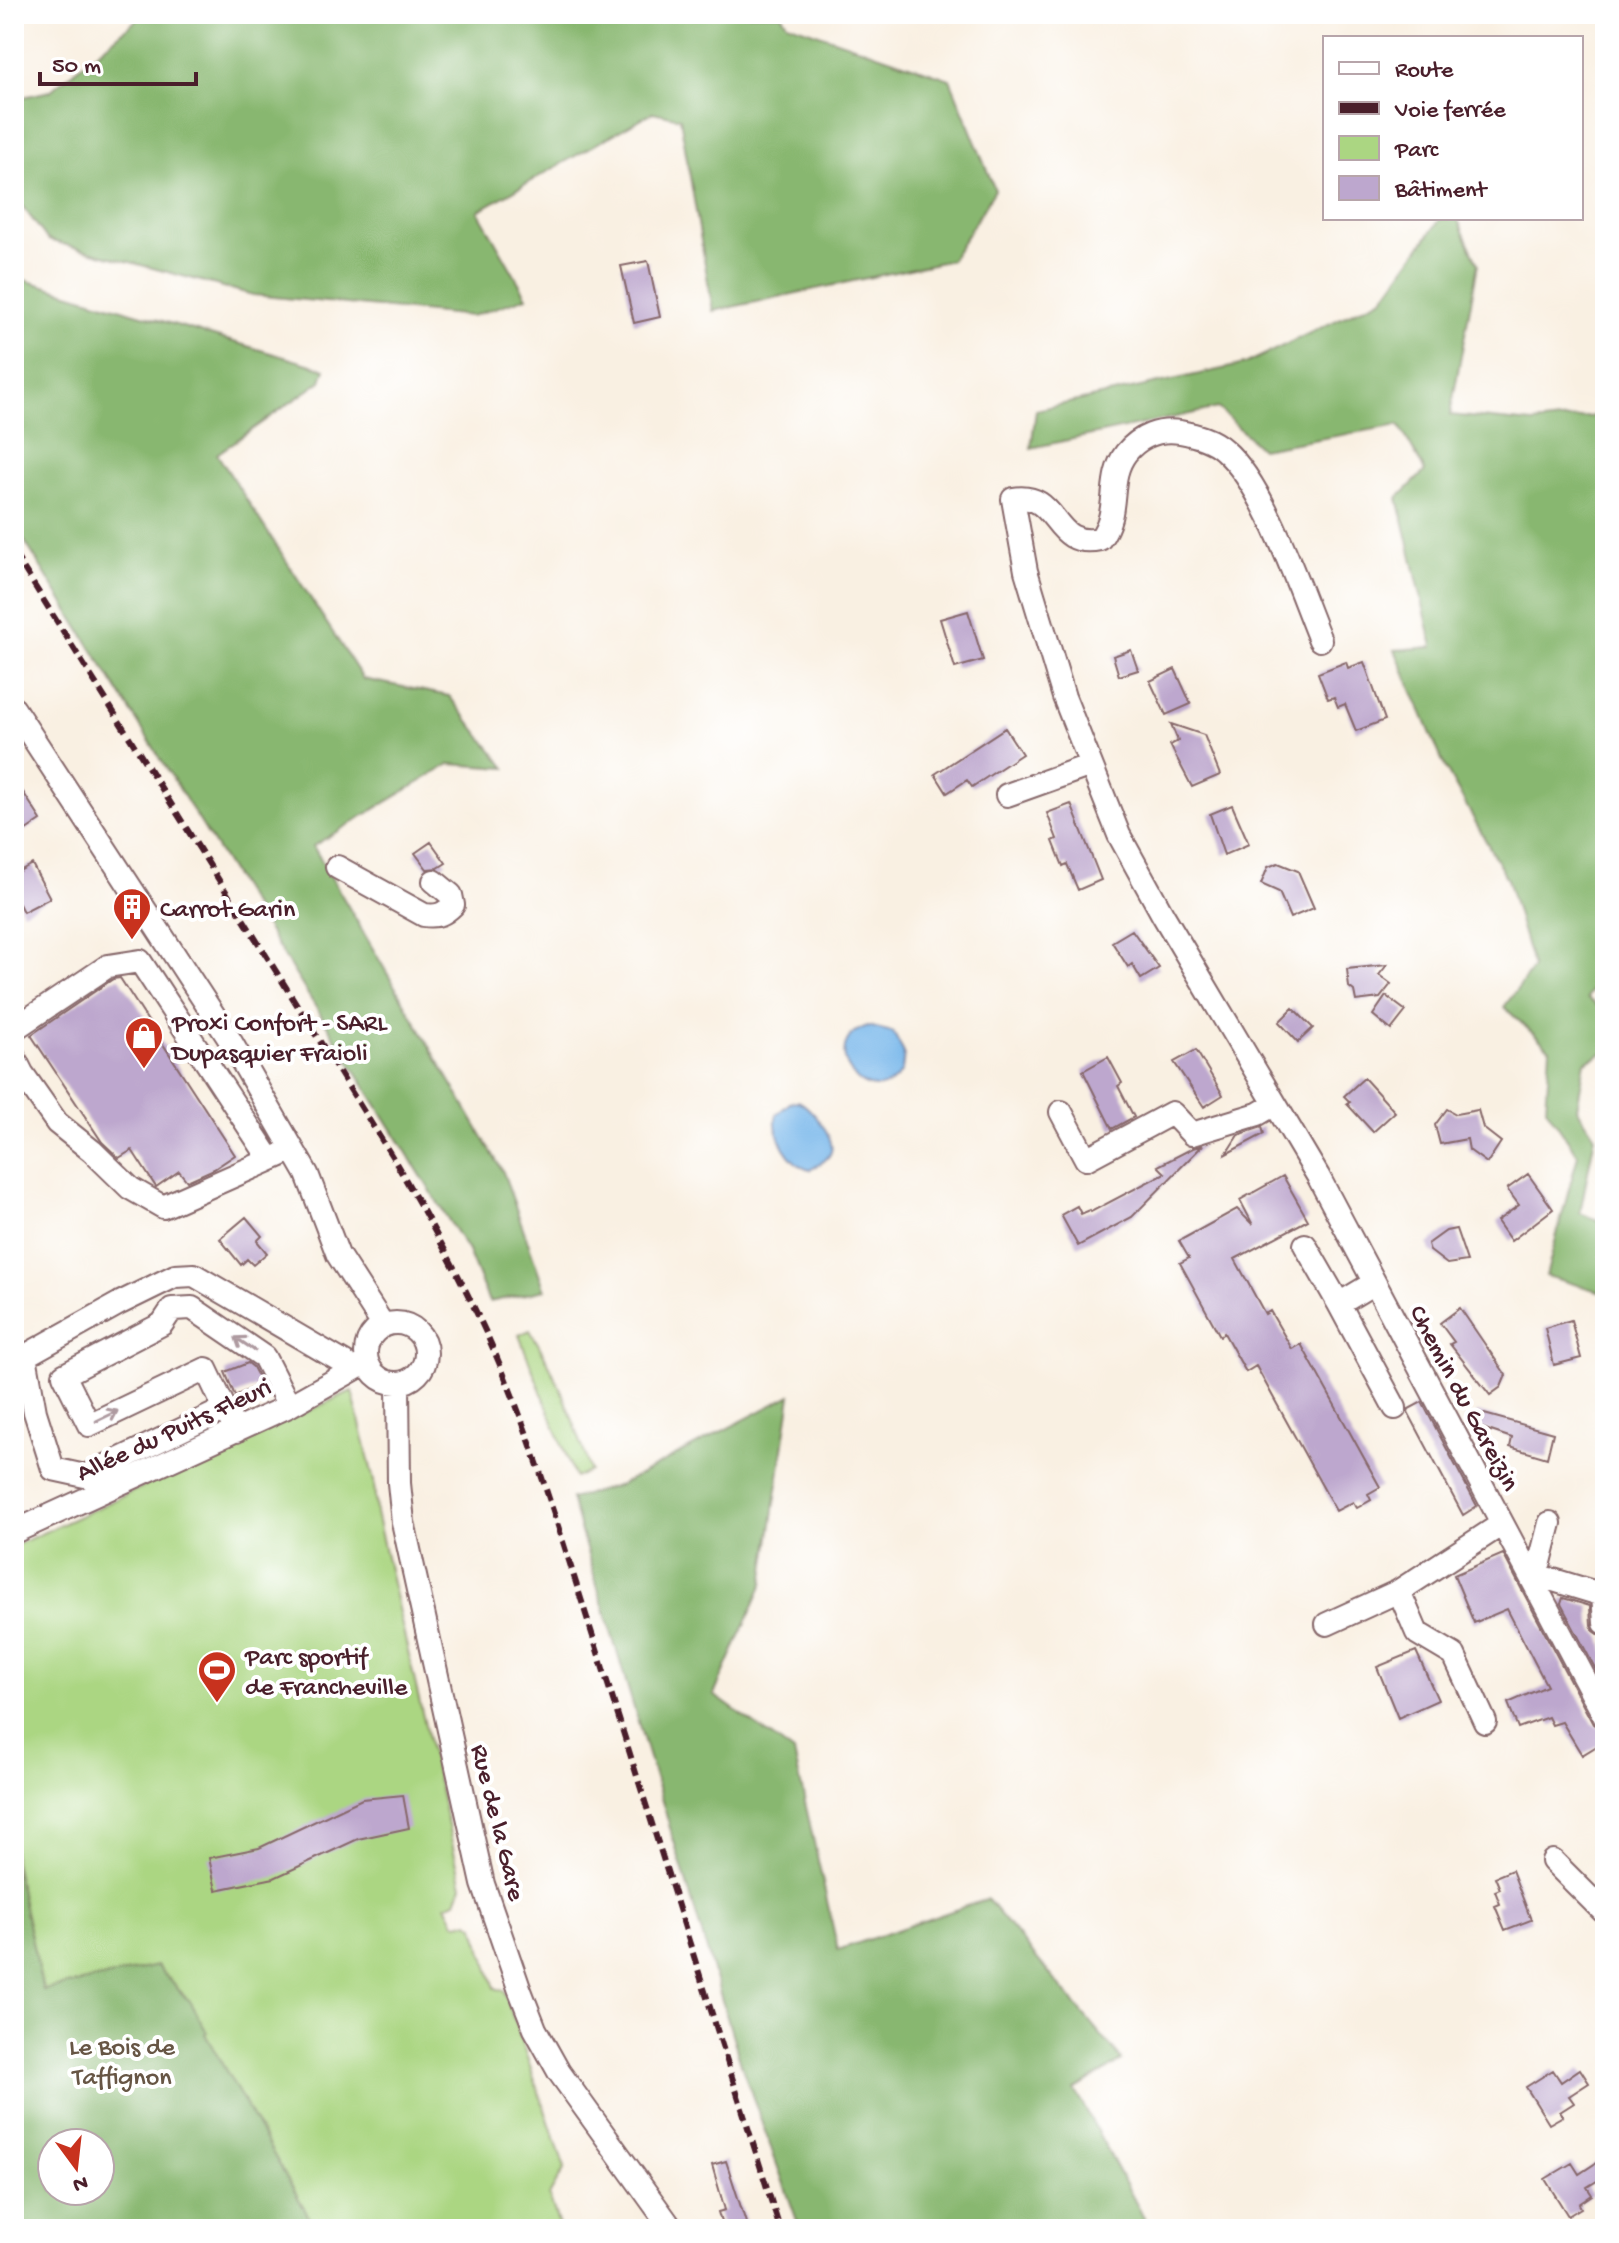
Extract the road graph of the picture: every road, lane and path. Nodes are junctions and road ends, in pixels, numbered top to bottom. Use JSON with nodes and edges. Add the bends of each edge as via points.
{"nodes":[{"id":1,"x":1320,"y":640,"type":"dead end"},
{"id":2,"x":14,"y":709,"type":"edge"},
{"id":3,"x":1091,"y":765,"type":"junction"},
{"id":4,"x":1007,"y":795,"type":"dead end"},
{"id":5,"x":337,"y":867,"type":"dead end"},
{"id":6,"x":434,"y":881,"type":"dead end"},
{"id":7,"x":167,"y":944,"type":"junction"},
{"id":8,"x":140,"y":961,"type":"junction"},
{"id":9,"x":14,"y":1029,"type":"edge"},
{"id":10,"x":14,"y":1057,"type":"edge"},
{"id":11,"x":1275,"y":1104,"type":"junction"},
{"id":12,"x":1061,"y":1112,"type":"dead end"},
{"id":13,"x":293,"y":1150,"type":"junction"},
{"id":14,"x":270,"y":1159,"type":"junction"},
{"id":15,"x":1305,"y":1245,"type":"dead end"},
{"id":16,"x":1374,"y":1283,"type":"junction"},
{"id":17,"x":1339,"y":1304,"type":"junction"},
{"id":18,"x":383,"y":1325,"type":"junction"},
{"id":19,"x":360,"y":1366,"type":"junction"},
{"id":20,"x":398,"y":1383,"type":"junction"},
{"id":21,"x":289,"y":1406,"type":"junction"},
{"id":22,"x":1395,"y":1408,"type":"dead end"},
{"id":23,"x":225,"y":1409,"type":"junction"},
{"id":24,"x":236,"y":1431,"type":"junction"},
{"id":25,"x":1502,"y":1524,"type":"junction"},
{"id":26,"x":1557,"y":1526,"type":"dead end"},
{"id":27,"x":14,"y":1532,"type":"edge"},
{"id":28,"x":1537,"y":1578,"type":"junction"},
{"id":29,"x":1399,"y":1591,"type":"junction"},
{"id":30,"x":1605,"y":1623,"type":"edge"},
{"id":31,"x":1327,"y":1624,"type":"dead end"},
{"id":32,"x":1605,"y":1717,"type":"edge"},
{"id":33,"x":1485,"y":1722,"type":"dead end"},
{"id":34,"x":1553,"y":1861,"type":"dead end"},
{"id":35,"x":1605,"y":1910,"type":"edge"},
{"id":36,"x":672,"y":2229,"type":"edge"}],
"edges":[{"from":1,"to":3,"type":"street","name":"Chemin du Gareizin","via":[[1249,479],[1224,450],[1199,435],[1151,433],[1127,453],[1116,474],[1110,526],[1100,539],[1083,543],[1039,501],[1013,499],[1026,571]]},
{"from":2,"to":7,"type":"street"},
{"from":3,"to":4,"type":"street"},
{"from":3,"to":11,"type":"street","name":"Chemin du Gareizin","via":[[1119,835]]},
{"from":5,"to":6,"type":"street","via":[[434,917],[453,905],[451,895]]},
{"from":7,"to":8,"type":"street"},
{"from":7,"to":13,"type":"street"},
{"from":8,"to":9,"type":"street","via":[[108,966]]},
{"from":8,"to":14,"type":"street"},
{"from":10,"to":14,"type":"street","via":[[57,1123],[130,1188],[163,1207]]},
{"from":11,"to":12,"type":"street","via":[[1192,1134],[1172,1113],[1086,1159]]},
{"from":11,"to":16,"type":"street","name":"Chemin du Gareizin"},
{"from":13,"to":14,"type":"street"},
{"from":13,"to":18,"type":"street","via":[[338,1255]]},
{"from":15,"to":17,"type":"street"},
{"from":16,"to":17,"type":"street"},
{"from":16,"to":25,"type":"street","name":"Chemin du Gareizin"},
{"from":17,"to":22,"type":"street"},
{"from":18,"to":19,"type":"street","via":[[370,1337]]},
{"from":18,"to":20,"type":"street","via":[[411,1327],[426,1350],[422,1369]]},
{"from":19,"to":20,"type":"street","via":[[379,1379]]},
{"from":19,"to":21,"type":"street","name":"Allée du Puits Fleuri"},
{"from":19,"to":23,"type":"street","via":[[194,1275],[175,1276],[25,1356],[53,1469],[85,1476]]},
{"from":20,"to":36,"type":"street","name":"Rue de la Gare","via":[[403,1522],[487,1897],[547,2052]]},
{"from":21,"to":23,"type":"street","one_way":true,"via":[[264,1357],[192,1308],[172,1309],[162,1324],[64,1375],[89,1425],[206,1369]]},
{"from":21,"to":24,"type":"street","name":"Allée du Puits Fleuri"},
{"from":23,"to":24,"type":"street"},
{"from":24,"to":27,"type":"street","name":"Allée du Puits Fleuri"},
{"from":25,"to":28,"type":"street","name":"Chemin du Gareizin"},
{"from":25,"to":29,"type":"street"},
{"from":26,"to":28,"type":"street"},
{"from":28,"to":30,"type":"street","via":[[1603,1595]]},
{"from":28,"to":32,"type":"street","name":"Chemin du Gareizin"},
{"from":29,"to":31,"type":"street"},
{"from":29,"to":33,"type":"street","via":[[1417,1633],[1454,1655]]},
{"from":34,"to":35,"type":"street"}]}
